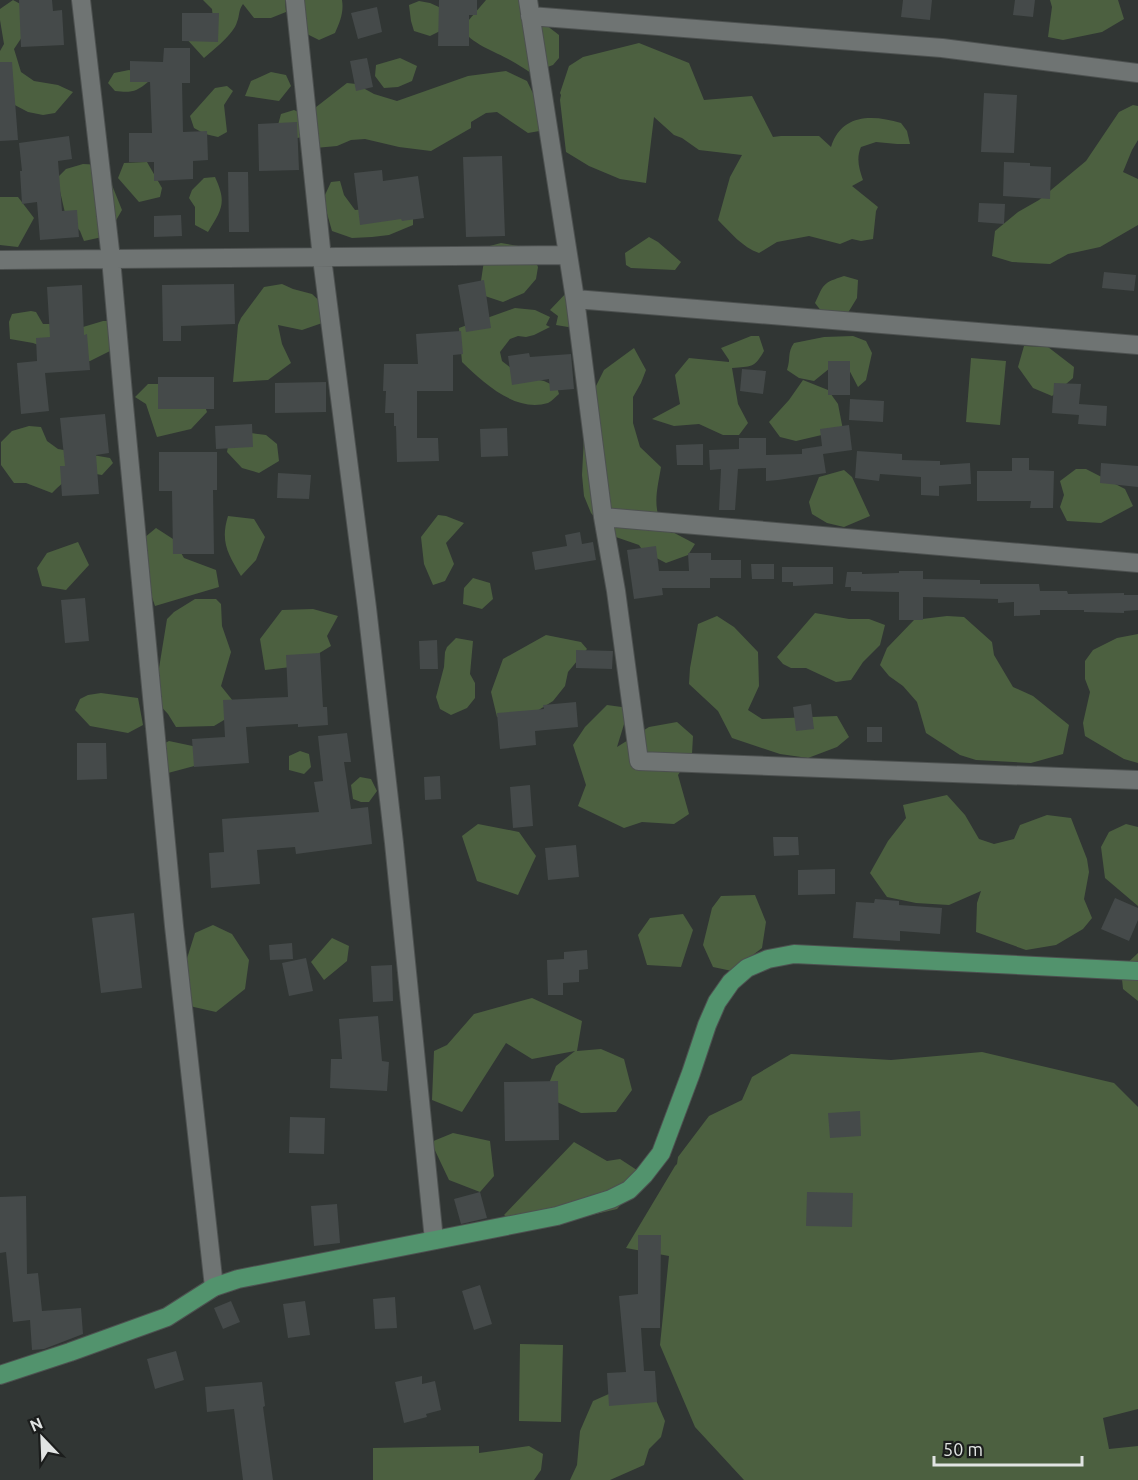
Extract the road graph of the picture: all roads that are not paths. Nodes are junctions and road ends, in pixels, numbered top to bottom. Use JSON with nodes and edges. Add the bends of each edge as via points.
{"nodes":[{"id":1,"x":81,"y":0,"type":"edge"},
{"id":2,"x":295,"y":0,"type":"edge"},
{"id":3,"x":529,"y":8,"type":"edge"},
{"id":4,"x":1138,"y":73,"type":"edge"},
{"id":5,"x":567,"y":255,"type":"junction"},
{"id":6,"x":322,"y":258,"type":"junction"},
{"id":7,"x":111,"y":259,"type":"junction"},
{"id":8,"x":0,"y":260,"type":"edge"},
{"id":9,"x":575,"y":299,"type":"junction"},
{"id":10,"x":1138,"y":345,"type":"edge"},
{"id":11,"x":603,"y":517,"type":"junction"},
{"id":12,"x":1138,"y":563,"type":"edge"},
{"id":13,"x":1138,"y":780,"type":"edge"},
{"id":14,"x":1138,"y":971,"type":"edge"},
{"id":15,"x":434,"y":1240,"type":"junction"},
{"id":16,"x":214,"y":1287,"type":"junction"},
{"id":17,"x":0,"y":1376,"type":"edge"}],
"edges":[{"from":1,"to":7,"type":"street"},
{"from":2,"to":6,"type":"street"},
{"from":3,"to":4,"type":"street","via":[[942,48]]},
{"from":3,"to":5,"type":"street"},
{"from":5,"to":6,"type":"street"},
{"from":5,"to":9,"type":"street"},
{"from":6,"to":7,"type":"street"},
{"from":6,"to":15,"type":"street","via":[[367,608]]},
{"from":7,"to":8,"type":"street"},
{"from":7,"to":16,"type":"street","via":[[172,914]]},
{"from":9,"to":10,"type":"street"},
{"from":9,"to":11,"type":"street"},
{"from":11,"to":12,"type":"street"},
{"from":11,"to":13,"type":"street","via":[[639,761]]},
{"from":14,"to":15,"type":"main road","via":[[794,954],[768,959],[747,968],[717,1002],[661,1153],[629,1190],[557,1216]]},
{"from":15,"to":16,"type":"main road"},
{"from":16,"to":17,"type":"main road","via":[[167,1317]]}]}
